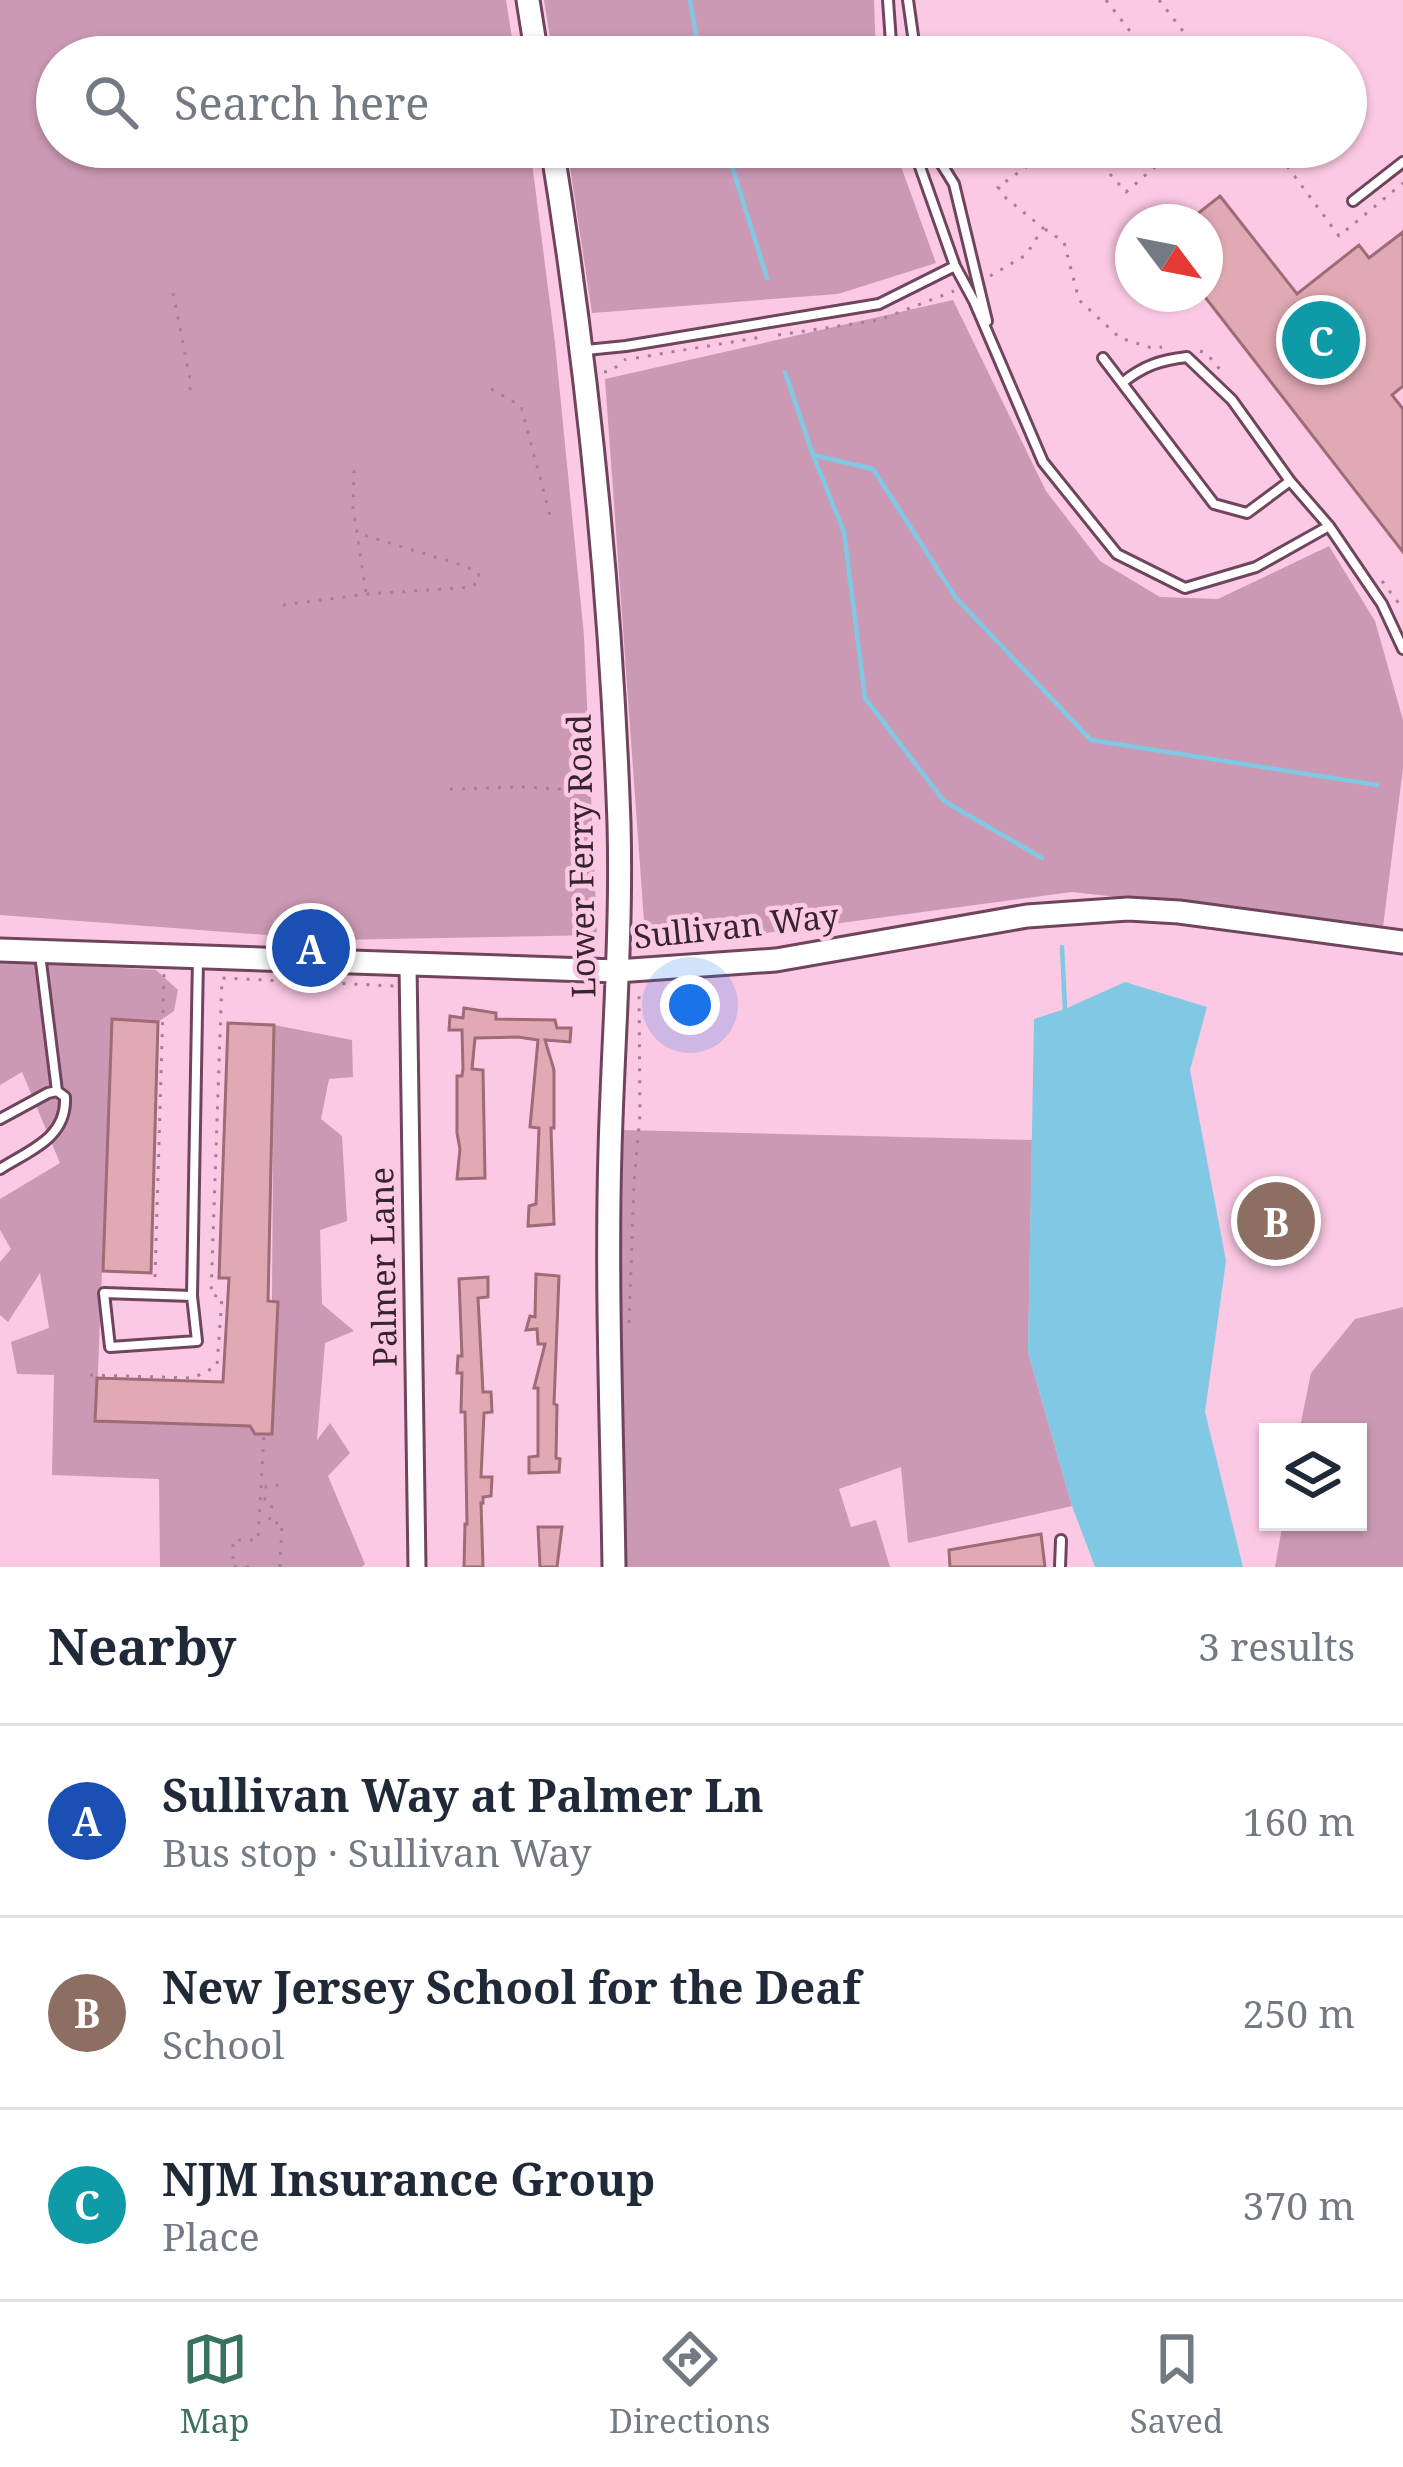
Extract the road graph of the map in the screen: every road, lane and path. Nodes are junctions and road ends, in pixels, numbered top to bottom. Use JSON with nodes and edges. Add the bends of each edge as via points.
{"nodes":[{"id":1,"x":528,"y":0,"type":"edge"},
{"id":2,"x":888,"y":0,"type":"edge"},
{"id":3,"x":908,"y":0,"type":"edge"},
{"id":4,"x":1106,"y":0,"type":"edge"},
{"id":5,"x":1159,"y":0,"type":"edge"},
{"id":6,"x":534,"y":36,"type":"edge"},
{"id":7,"x":891,"y":36,"type":"edge"},
{"id":8,"x":913,"y":36,"type":"edge"},
{"id":9,"x":1134,"y":36,"type":"edge"},
{"id":10,"x":1187,"y":36,"type":"edge"},
{"id":11,"x":1403,"y":163,"type":"edge"},
{"id":12,"x":554,"y":168,"type":"edge"},
{"id":13,"x":921,"y":168,"type":"edge"},
{"id":14,"x":944,"y":168,"type":"edge"},
{"id":15,"x":1025,"y":168,"type":"edge"},
{"id":16,"x":1105,"y":168,"type":"edge"},
{"id":17,"x":1154,"y":168,"type":"edge"},
{"id":18,"x":1289,"y":168,"type":"edge"},
{"id":19,"x":1403,"y":183,"type":"edge"},
{"id":20,"x":1353,"y":201,"type":"dead end"},
{"id":21,"x":956,"y":266,"type":"junction"},
{"id":22,"x":978,"y":280,"type":"junction"},
{"id":23,"x":966,"y":286,"type":"junction"},
{"id":24,"x":173,"y":293,"type":"dead end"},
{"id":25,"x":992,"y":343,"type":"junction"},
{"id":26,"x":583,"y":350,"type":"junction"},
{"id":27,"x":1103,"y":358,"type":"dead end"},
{"id":28,"x":584,"y":374,"type":"junction"},
{"id":29,"x":1122,"y":383,"type":"junction"},
{"id":30,"x":491,"y":389,"type":"dead end"},
{"id":31,"x":188,"y":399,"type":"dead end"},
{"id":32,"x":354,"y":470,"type":"dead end"},
{"id":33,"x":1290,"y":481,"type":"junction"},
{"id":34,"x":552,"y":523,"type":"dead end"},
{"id":35,"x":1329,"y":526,"type":"junction"},
{"id":36,"x":357,"y":533,"type":"junction"},
{"id":37,"x":367,"y":595,"type":"junction"},
{"id":38,"x":283,"y":605,"type":"dead end"},
{"id":39,"x":1403,"y":649,"type":"edge"},
{"id":40,"x":451,"y":789,"type":"dead end"},
{"id":41,"x":577,"y":790,"type":"dead end"},
{"id":42,"x":1403,"y":939,"type":"edge"},
{"id":43,"x":0,"y":950,"type":"edge"},
{"id":44,"x":40,"y":952,"type":"junction"},
{"id":45,"x":198,"y":956,"type":"junction"},
{"id":46,"x":617,"y":971,"type":"junction"},
{"id":47,"x":165,"y":974,"type":"dead end"},
{"id":48,"x":408,"y":976,"type":"junction"},
{"id":49,"x":639,"y":995,"type":"dead end"},
{"id":50,"x":57,"y":1090,"type":"junction"},
{"id":51,"x":0,"y":1119,"type":"edge"},
{"id":52,"x":0,"y":1168,"type":"edge"},
{"id":53,"x":155,"y":1276,"type":"dead end"},
{"id":54,"x":192,"y":1296,"type":"junction"},
{"id":55,"x":629,"y":1327,"type":"dead end"},
{"id":56,"x":90,"y":1375,"type":"dead end"},
{"id":57,"x":264,"y":1434,"type":"dead end"},
{"id":58,"x":263,"y":1485,"type":"junction"},
{"id":59,"x":281,"y":1485,"type":"dead end"},
{"id":60,"x":259,"y":1523,"type":"junction"},
{"id":61,"x":269,"y":1523,"type":"junction"},
{"id":62,"x":1061,"y":1540,"type":"dead end"},
{"id":63,"x":249,"y":1567,"type":"edge"},
{"id":64,"x":280,"y":1567,"type":"edge"},
{"id":65,"x":417,"y":1567,"type":"edge"},
{"id":66,"x":614,"y":1567,"type":"edge"},
{"id":67,"x":1060,"y":1567,"type":"edge"}],
"edges":[{"from":1,"to":6,"type":"main road"},
{"from":2,"to":7,"type":"lane"},
{"from":3,"to":8,"type":"lane"},
{"from":4,"to":9,"type":"path"},
{"from":5,"to":10,"type":"path"},
{"from":11,"to":20,"type":"lane"},
{"from":12,"to":26,"type":"main road","name":"Lower Ferry Road"},
{"from":13,"to":21,"type":"lane"},
{"from":14,"to":22,"type":"lane"},
{"from":15,"to":22,"type":"path","via":[[998,188],[1043,229],[1026,255]]},
{"from":16,"to":17,"type":"path","via":[[1126,192]]},
{"from":18,"to":19,"type":"path","via":[[1339,236]]},
{"from":21,"to":23,"type":"lane"},
{"from":21,"to":26,"type":"lane","via":[[879,304]]},
{"from":22,"to":25,"type":"lane"},
{"from":23,"to":25,"type":"lane"},
{"from":23,"to":28,"type":"path","via":[[879,320],[625,359],[611,371]]},
{"from":24,"to":31,"type":"path"},
{"from":25,"to":35,"type":"lane","via":[[1043,462],[1117,554],[1185,588],[1256,567]]},
{"from":26,"to":28,"type":"main road","name":"Lower Ferry Road"},
{"from":27,"to":29,"type":"lane"},
{"from":28,"to":46,"type":"main road","name":"Lower Ferry Road","via":[[610,656]]},
{"from":29,"to":33,"type":"lane","via":[[1159,360],[1187,357],[1232,400]]},
{"from":29,"to":33,"type":"lane","via":[[1214,504],[1247,513]]},
{"from":30,"to":34,"type":"path","via":[[521,406]]},
{"from":32,"to":36,"type":"path"},
{"from":33,"to":35,"type":"lane"},
{"from":35,"to":39,"type":"lane"},
{"from":36,"to":37,"type":"path"},
{"from":36,"to":37,"type":"path","via":[[465,566],[480,579]]},
{"from":37,"to":38,"type":"path"},
{"from":40,"to":41,"type":"path"},
{"from":42,"to":46,"type":"main road","name":"Sullivan Way","via":[[1128,909],[1027,916],[776,960]]},
{"from":43,"to":44,"type":"main road","name":"Sullivan Way"},
{"from":44,"to":45,"type":"main road","name":"Sullivan Way"},
{"from":44,"to":50,"type":"lane"},
{"from":45,"to":48,"type":"main road","name":"Sullivan Way"},
{"from":45,"to":54,"type":"lane"},
{"from":46,"to":48,"type":"main road","name":"Sullivan Way"},
{"from":46,"to":66,"type":"main road","name":"Lower Ferry Road","via":[[610,1154]]},
{"from":47,"to":53,"type":"path"},
{"from":48,"to":56,"type":"path","via":[[222,978],[211,1295],[222,1297],[217,1366],[193,1378]]},
{"from":48,"to":65,"type":"street","name":"Palmer Lane"},
{"from":49,"to":55,"type":"path"},
{"from":50,"to":51,"type":"lane"},
{"from":50,"to":52,"type":"lane","via":[[65,1097],[64,1118],[50,1138]]},
{"from":54,"to":54,"type":"lane","via":[[197,1341],[110,1347],[104,1293]]},
{"from":57,"to":58,"type":"path"},
{"from":58,"to":59,"type":"path"},
{"from":58,"to":60,"type":"path"},
{"from":58,"to":61,"type":"path"},
{"from":60,"to":61,"type":"path"},
{"from":60,"to":63,"type":"path","via":[[258,1540],[232,1540],[232,1567]]},
{"from":61,"to":64,"type":"path","via":[[282,1523]]},
{"from":62,"to":67,"type":"lane"}]}
